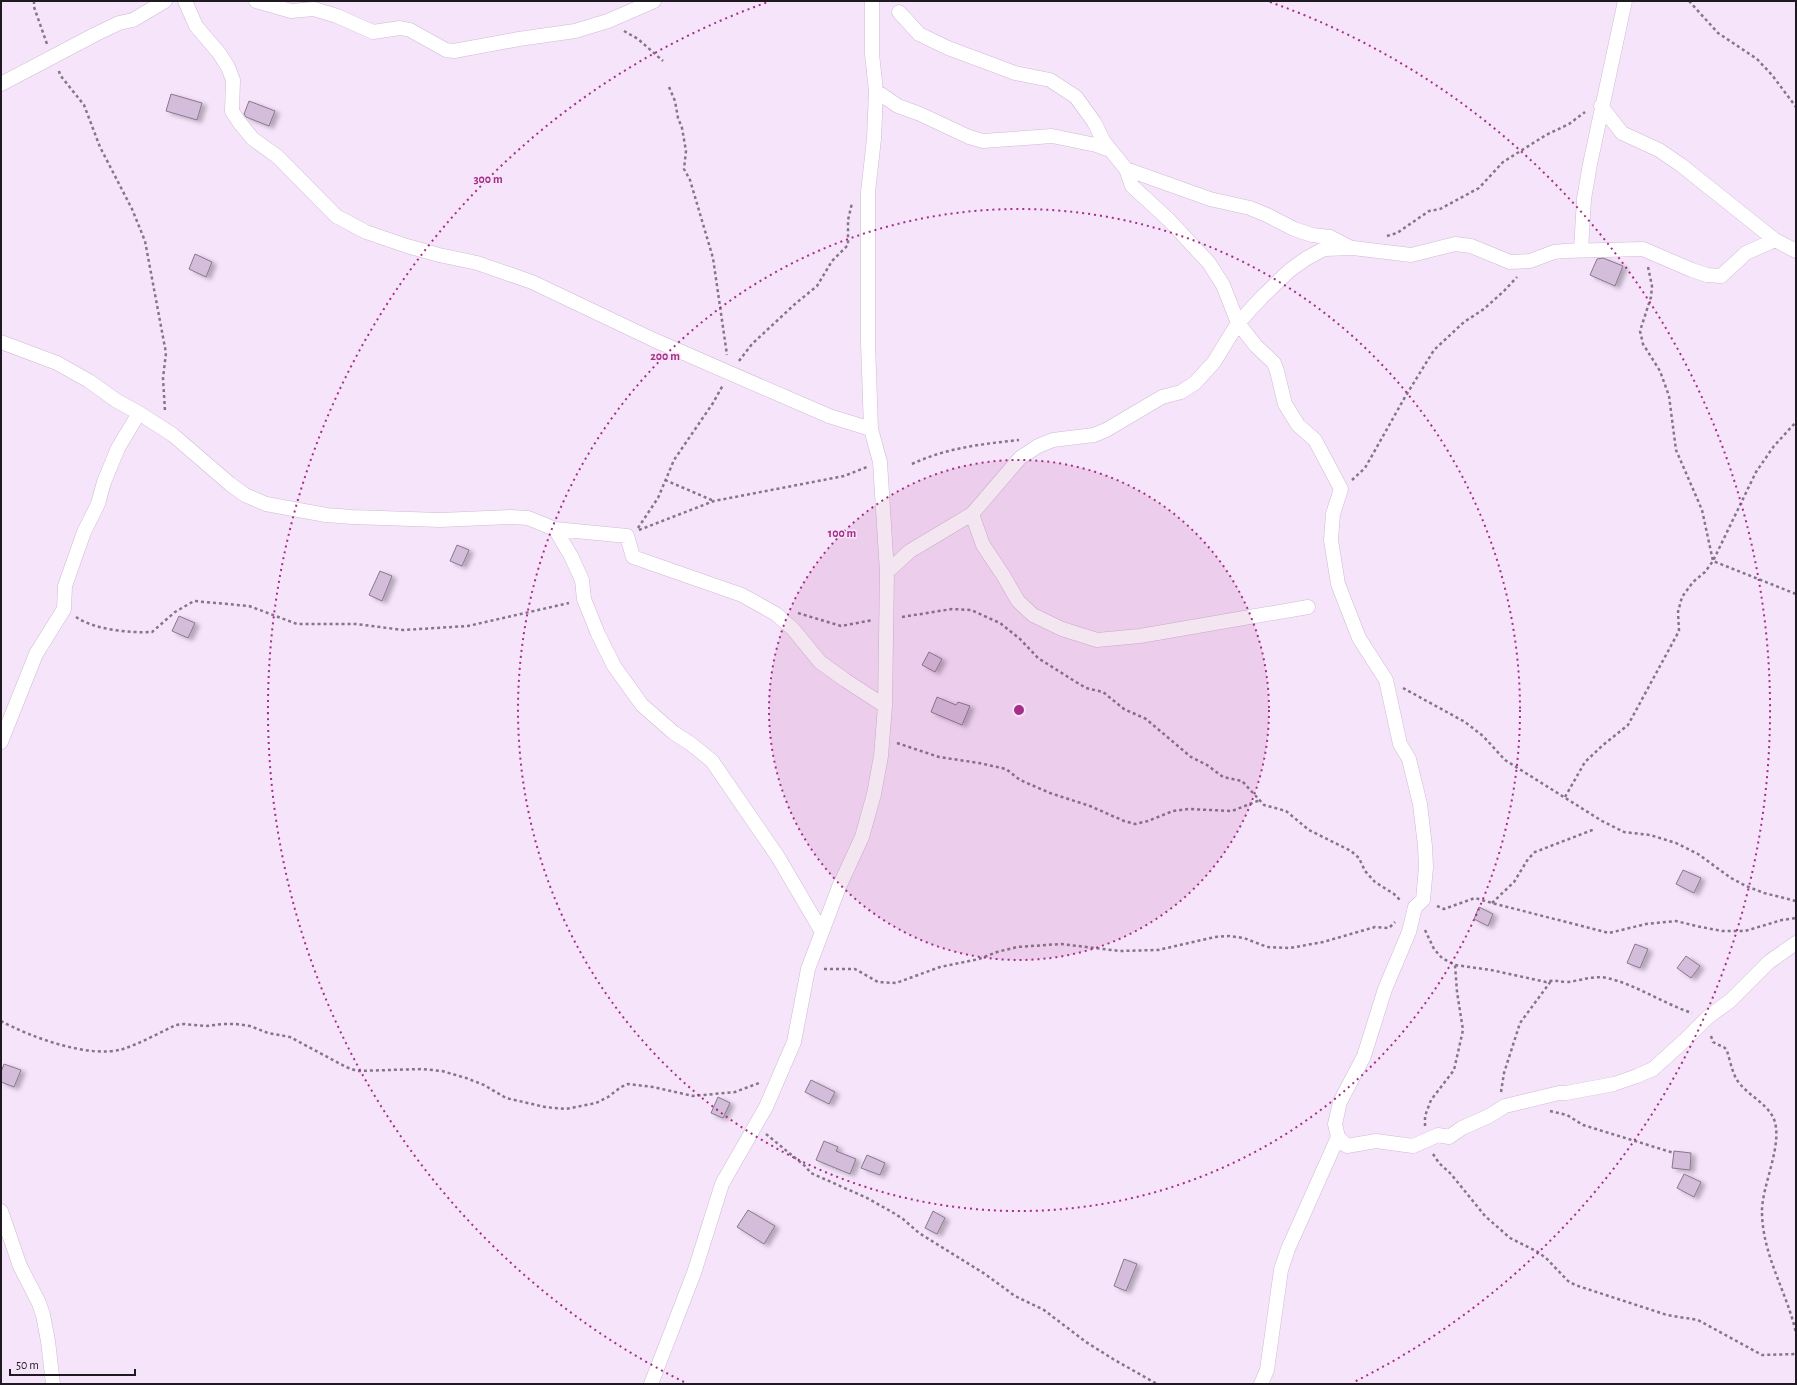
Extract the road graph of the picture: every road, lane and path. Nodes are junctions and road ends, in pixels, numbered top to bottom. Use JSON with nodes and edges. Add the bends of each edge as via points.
{"nodes":[{"id":1,"x":34,"y":1,"type":"edge"},
{"id":2,"x":165,"y":1,"type":"edge"},
{"id":3,"x":185,"y":1,"type":"edge"},
{"id":4,"x":256,"y":1,"type":"edge"},
{"id":5,"x":654,"y":1,"type":"edge"},
{"id":6,"x":872,"y":1,"type":"edge"},
{"id":7,"x":1625,"y":1,"type":"edge"},
{"id":8,"x":1689,"y":1,"type":"edge"},
{"id":9,"x":900,"y":12,"type":"dead end"},
{"id":10,"x":608,"y":21,"type":"junction"},
{"id":11,"x":53,"y":56,"type":"junction"},
{"id":12,"x":663,"y":61,"type":"dead end"},
{"id":13,"x":1,"y":84,"type":"edge"},
{"id":14,"x":669,"y":87,"type":"dead end"},
{"id":15,"x":876,"y":91,"type":"junction"},
{"id":16,"x":1602,"y":102,"type":"junction"},
{"id":17,"x":1796,"y":107,"type":"edge"},
{"id":18,"x":1110,"y":150,"type":"junction"},
{"id":19,"x":1126,"y":169,"type":"junction"},
{"id":20,"x":852,"y":200,"type":"dead end"},
{"id":21,"x":1382,"y":238,"type":"dead end"},
{"id":22,"x":1775,"y":240,"type":"junction"},
{"id":23,"x":1353,"y":248,"type":"junction"},
{"id":24,"x":1643,"y":249,"type":"junction"},
{"id":25,"x":1581,"y":250,"type":"junction"},
{"id":26,"x":1796,"y":251,"type":"edge"},
{"id":27,"x":1530,"y":261,"type":"junction"},
{"id":28,"x":1238,"y":323,"type":"junction"},
{"id":29,"x":1,"y":342,"type":"edge"},
{"id":30,"x":730,"y":373,"type":"junction"},
{"id":31,"x":139,"y":413,"type":"junction"},
{"id":32,"x":1796,"y":422,"type":"edge"},
{"id":33,"x":871,"y":429,"type":"junction"},
{"id":34,"x":173,"y":434,"type":"junction"},
{"id":35,"x":1020,"y":440,"type":"dead end"},
{"id":36,"x":880,"y":462,"type":"junction"},
{"id":37,"x":912,"y":464,"type":"dead end"},
{"id":38,"x":665,"y":480,"type":"junction"},
{"id":39,"x":1341,"y":489,"type":"junction"},
{"id":40,"x":714,"y":501,"type":"junction"},
{"id":41,"x":972,"y":514,"type":"junction"},
{"id":42,"x":555,"y":529,"type":"junction"},
{"id":43,"x":1713,"y":561,"type":"junction"},
{"id":44,"x":887,"y":572,"type":"junction"},
{"id":45,"x":1796,"y":594,"type":"edge"},
{"id":46,"x":584,"y":599,"type":"junction"},
{"id":47,"x":1308,"y":607,"type":"dead end"},
{"id":48,"x":64,"y":609,"type":"junction"},
{"id":49,"x":796,"y":612,"type":"dead end"},
{"id":50,"x":886,"y":619,"type":"junction"},
{"id":51,"x":1386,"y":680,"type":"junction"},
{"id":52,"x":886,"y":706,"type":"junction"},
{"id":53,"x":883,"y":739,"type":"junction"},
{"id":54,"x":1,"y":742,"type":"edge"},
{"id":55,"x":1566,"y":797,"type":"junction"},
{"id":56,"x":1260,"y":800,"type":"junction"},
{"id":57,"x":1595,"y":829,"type":"dead end"},
{"id":58,"x":1796,"y":901,"type":"edge"},
{"id":59,"x":1492,"y":903,"type":"junction"},
{"id":60,"x":1416,"y":905,"type":"junction"},
{"id":61,"x":1796,"y":918,"type":"edge"},
{"id":62,"x":822,"y":932,"type":"junction"},
{"id":63,"x":1796,"y":944,"type":"edge"},
{"id":64,"x":1456,"y":965,"type":"junction"},
{"id":65,"x":808,"y":969,"type":"junction"},
{"id":66,"x":1552,"y":979,"type":"junction"},
{"id":67,"x":1708,"y":1017,"type":"junction"},
{"id":68,"x":1,"y":1021,"type":"edge"},
{"id":69,"x":778,"y":1077,"type":"junction"},
{"id":70,"x":1532,"y":1099,"type":"junction"},
{"id":71,"x":1505,"y":1106,"type":"junction"},
{"id":72,"x":755,"y":1125,"type":"junction"},
{"id":73,"x":1438,"y":1135,"type":"junction"},
{"id":74,"x":1338,"y":1137,"type":"junction"},
{"id":75,"x":1674,"y":1153,"type":"dead end"},
{"id":76,"x":1,"y":1211,"type":"edge"},
{"id":77,"x":1796,"y":1333,"type":"edge"},
{"id":78,"x":1796,"y":1354,"type":"edge"},
{"id":79,"x":53,"y":1384,"type":"edge"},
{"id":80,"x":651,"y":1384,"type":"edge"},
{"id":81,"x":1157,"y":1384,"type":"edge"},
{"id":82,"x":1261,"y":1384,"type":"edge"}],
"edges":[{"from":1,"to":11,"type":"path","via":[[45,41]]},
{"from":2,"to":11,"type":"street","via":[[133,20],[118,23]]},
{"from":3,"to":30,"type":"street","via":[[196,26],[220,53],[228,67],[233,80],[232,111],[239,122],[253,139],[278,157],[336,216],[366,232],[407,246],[477,263],[532,282]]},
{"from":4,"to":10,"type":"street","via":[[292,11],[314,9],[373,32],[400,28],[410,30],[446,50],[454,51],[575,31]]},
{"from":5,"to":10,"type":"street"},
{"from":6,"to":15,"type":"street","via":[[872,54]]},
{"from":7,"to":16,"type":"street"},
{"from":8,"to":17,"type":"path","via":[[1718,33],[1757,59]]},
{"from":9,"to":18,"type":"street","via":[[920,34],[948,48],[1015,73],[1050,80],[1076,97]]},
{"from":10,"to":12,"type":"path","via":[[638,40]]},
{"from":11,"to":13,"type":"street"},
{"from":11,"to":34,"type":"path","via":[[60,75],[84,104],[100,146],[145,241],[166,353],[164,409]]},
{"from":14,"to":30,"type":"path","via":[[685,140],[684,169],[696,198],[713,258]]},
{"from":15,"to":18,"type":"street","via":[[898,106],[969,138],[983,141],[1052,136]]},
{"from":15,"to":33,"type":"street","via":[[868,192]]},
{"from":16,"to":21,"type":"path","via":[[1503,162],[1479,188],[1440,209],[1428,211],[1397,233]]},
{"from":16,"to":22,"type":"street","via":[[1622,133],[1659,150],[1681,165]]},
{"from":16,"to":25,"type":"street","via":[[1584,199]]},
{"from":18,"to":19,"type":"street"},
{"from":19,"to":23,"type":"street","via":[[1210,199],[1250,208],[1294,229],[1330,237]]},
{"from":19,"to":28,"type":"street","via":[[1132,186],[1169,220],[1209,263],[1223,285]]},
{"from":20,"to":30,"type":"path","via":[[848,220],[848,245],[832,261],[817,286],[752,344]]},
{"from":22,"to":24,"type":"street","via":[[1746,253],[1720,276],[1692,270]]},
{"from":22,"to":26,"type":"street"},
{"from":23,"to":27,"type":"street","via":[[1411,255],[1455,244],[1471,246],[1510,262]]},
{"from":23,"to":28,"type":"street","via":[[1324,249],[1307,258],[1290,270]]},
{"from":24,"to":25,"type":"street"},
{"from":24,"to":43,"type":"path","via":[[1652,286],[1640,331],[1643,344],[1660,371],[1669,396],[1676,450],[1702,510]]},
{"from":25,"to":27,"type":"street","via":[[1554,252]]},
{"from":27,"to":39,"type":"path","via":[[1504,291],[1464,322],[1434,350],[1365,468]]},
{"from":28,"to":39,"type":"street","via":[[1256,346],[1274,362],[1285,404],[1298,424],[1315,440]]},
{"from":28,"to":41,"type":"street","via":[[1214,362],[1194,383],[1181,392],[1162,397],[1100,433],[1053,440],[1038,446],[1020,458]]},
{"from":29,"to":31,"type":"street","via":[[57,363]]},
{"from":30,"to":33,"type":"street","via":[[829,416]]},
{"from":30,"to":38,"type":"path","via":[[674,460]]},
{"from":31,"to":34,"type":"street"},
{"from":31,"to":48,"type":"street","via":[[118,448],[98,504],[84,532],[65,586]]},
{"from":32,"to":43,"type":"path","via":[[1774,446],[1756,472]]},
{"from":33,"to":36,"type":"street"},
{"from":34,"to":42,"type":"street","via":[[230,484],[266,504],[352,518],[440,520],[511,516],[528,518]]},
{"from":35,"to":37,"type":"path","via":[[972,445]]},
{"from":36,"to":40,"type":"path","via":[[844,476]]},
{"from":36,"to":44,"type":"street"},
{"from":38,"to":40,"type":"path"},
{"from":38,"to":40,"type":"path","via":[[658,498],[637,531]]},
{"from":39,"to":51,"type":"street","via":[[1333,514],[1331,540],[1338,584],[1359,638]]},
{"from":41,"to":44,"type":"street","via":[[910,551]]},
{"from":41,"to":47,"type":"street","via":[[983,545],[1018,601],[1033,615],[1062,629],[1097,640],[1140,636]]},
{"from":42,"to":46,"type":"street","via":[[572,556],[582,580]]},
{"from":42,"to":52,"type":"street","via":[[627,536],[633,557],[743,596],[776,614],[794,629],[820,662]]},
{"from":43,"to":45,"type":"path"},
{"from":43,"to":55,"type":"path","via":[[1682,597],[1678,612],[1679,631],[1628,725],[1585,762]]},
{"from":44,"to":50,"type":"street"},
{"from":46,"to":48,"type":"path","via":[[468,626],[403,630],[356,624],[297,624],[250,606],[194,601],[175,612],[152,632],[135,633],[84,622]]},
{"from":46,"to":62,"type":"street","via":[[614,666],[642,704],[674,733],[712,761],[778,857]]},
{"from":48,"to":54,"type":"street","via":[[36,654]]},
{"from":49,"to":50,"type":"path","via":[[842,626]]},
{"from":50,"to":52,"type":"street"},
{"from":50,"to":56,"type":"path","via":[[952,609],[971,610],[1000,623],[1038,658],[1086,688],[1103,692],[1124,709],[1146,718],[1191,757],[1208,765],[1223,777],[1242,781]]},
{"from":51,"to":55,"type":"path","via":[[1465,722],[1483,736],[1505,760]]},
{"from":51,"to":60,"type":"street","via":[[1400,744],[1409,759],[1420,804],[1426,867]]},
{"from":52,"to":53,"type":"street"},
{"from":53,"to":56,"type":"path","via":[[939,757],[1006,769],[1020,780],[1050,793],[1135,824],[1173,811],[1232,811]]},
{"from":53,"to":62,"type":"street","via":[[874,794],[862,836]]},
{"from":55,"to":58,"type":"path","via":[[1624,832],[1650,835],[1676,843],[1698,854],[1746,886],[1769,895]]},
{"from":56,"to":60,"type":"path","via":[[1264,805],[1286,811],[1309,830],[1351,851],[1359,858],[1365,871],[1375,882]]},
{"from":57,"to":59,"type":"path","via":[[1535,852],[1514,882]]},
{"from":59,"to":60,"type":"path","via":[[1475,898],[1444,909]]},
{"from":59,"to":61,"type":"path","via":[[1609,933],[1676,920],[1696,926],[1740,932]]},
{"from":60,"to":64,"type":"path","via":[[1434,949],[1442,958]]},
{"from":60,"to":65,"type":"path","via":[[1389,928],[1375,926],[1323,942],[1290,948],[1267,946],[1229,936],[1158,950],[1120,951],[1061,944],[1017,947],[940,967],[896,983],[878,982],[855,969]]},
{"from":60,"to":74,"type":"street","via":[[1409,932],[1385,989],[1364,1056],[1340,1102],[1335,1124]]},
{"from":62,"to":65,"type":"street"},
{"from":63,"to":67,"type":"street","via":[[1769,962],[1730,1001]]},
{"from":64,"to":66,"type":"path","via":[[1546,982]]},
{"from":64,"to":73,"type":"path","via":[[1456,992],[1463,1030],[1454,1070],[1431,1100],[1425,1116],[1428,1137]]},
{"from":65,"to":69,"type":"street","via":[[794,1042]]},
{"from":66,"to":67,"type":"path","via":[[1566,982],[1590,977],[1606,978],[1678,1008]]},
{"from":66,"to":71,"type":"path","via":[[1520,1023],[1501,1084],[1499,1103]]},
{"from":67,"to":70,"type":"street","via":[[1653,1069],[1614,1084]]},
{"from":67,"to":77,"type":"path","via":[[1713,1042],[1724,1048],[1737,1079],[1773,1117],[1776,1131],[1762,1213],[1766,1249],[1792,1313]]},
{"from":68,"to":69,"type":"path","via":[[22,1032],[68,1047],[108,1051],[122,1049],[176,1025],[250,1026],[290,1038],[357,1071],[442,1071],[484,1085],[506,1098],[566,1109],[596,1103],[628,1084],[693,1096],[735,1092]]},
{"from":69,"to":72,"type":"street","via":[[766,1107]]},
{"from":70,"to":71,"type":"street"},
{"from":70,"to":75,"type":"path","via":[[1546,1110],[1567,1115],[1583,1125]]},
{"from":71,"to":73,"type":"street","via":[[1449,1137]]},
{"from":72,"to":80,"type":"street","via":[[722,1184],[694,1273]]},
{"from":72,"to":81,"type":"path","via":[[811,1173],[868,1198],[892,1212],[919,1233],[1015,1296],[1044,1310],[1086,1342]]},
{"from":73,"to":74,"type":"street","via":[[1413,1146],[1376,1141],[1347,1146]]},
{"from":73,"to":78,"type":"path","via":[[1432,1152],[1434,1157],[1476,1206],[1510,1238],[1547,1259],[1568,1281],[1668,1315],[1698,1320],[1762,1355]]},
{"from":74,"to":82,"type":"street","via":[[1286,1256],[1267,1370]]},
{"from":76,"to":79,"type":"street","via":[[20,1266],[43,1315]]}]}
